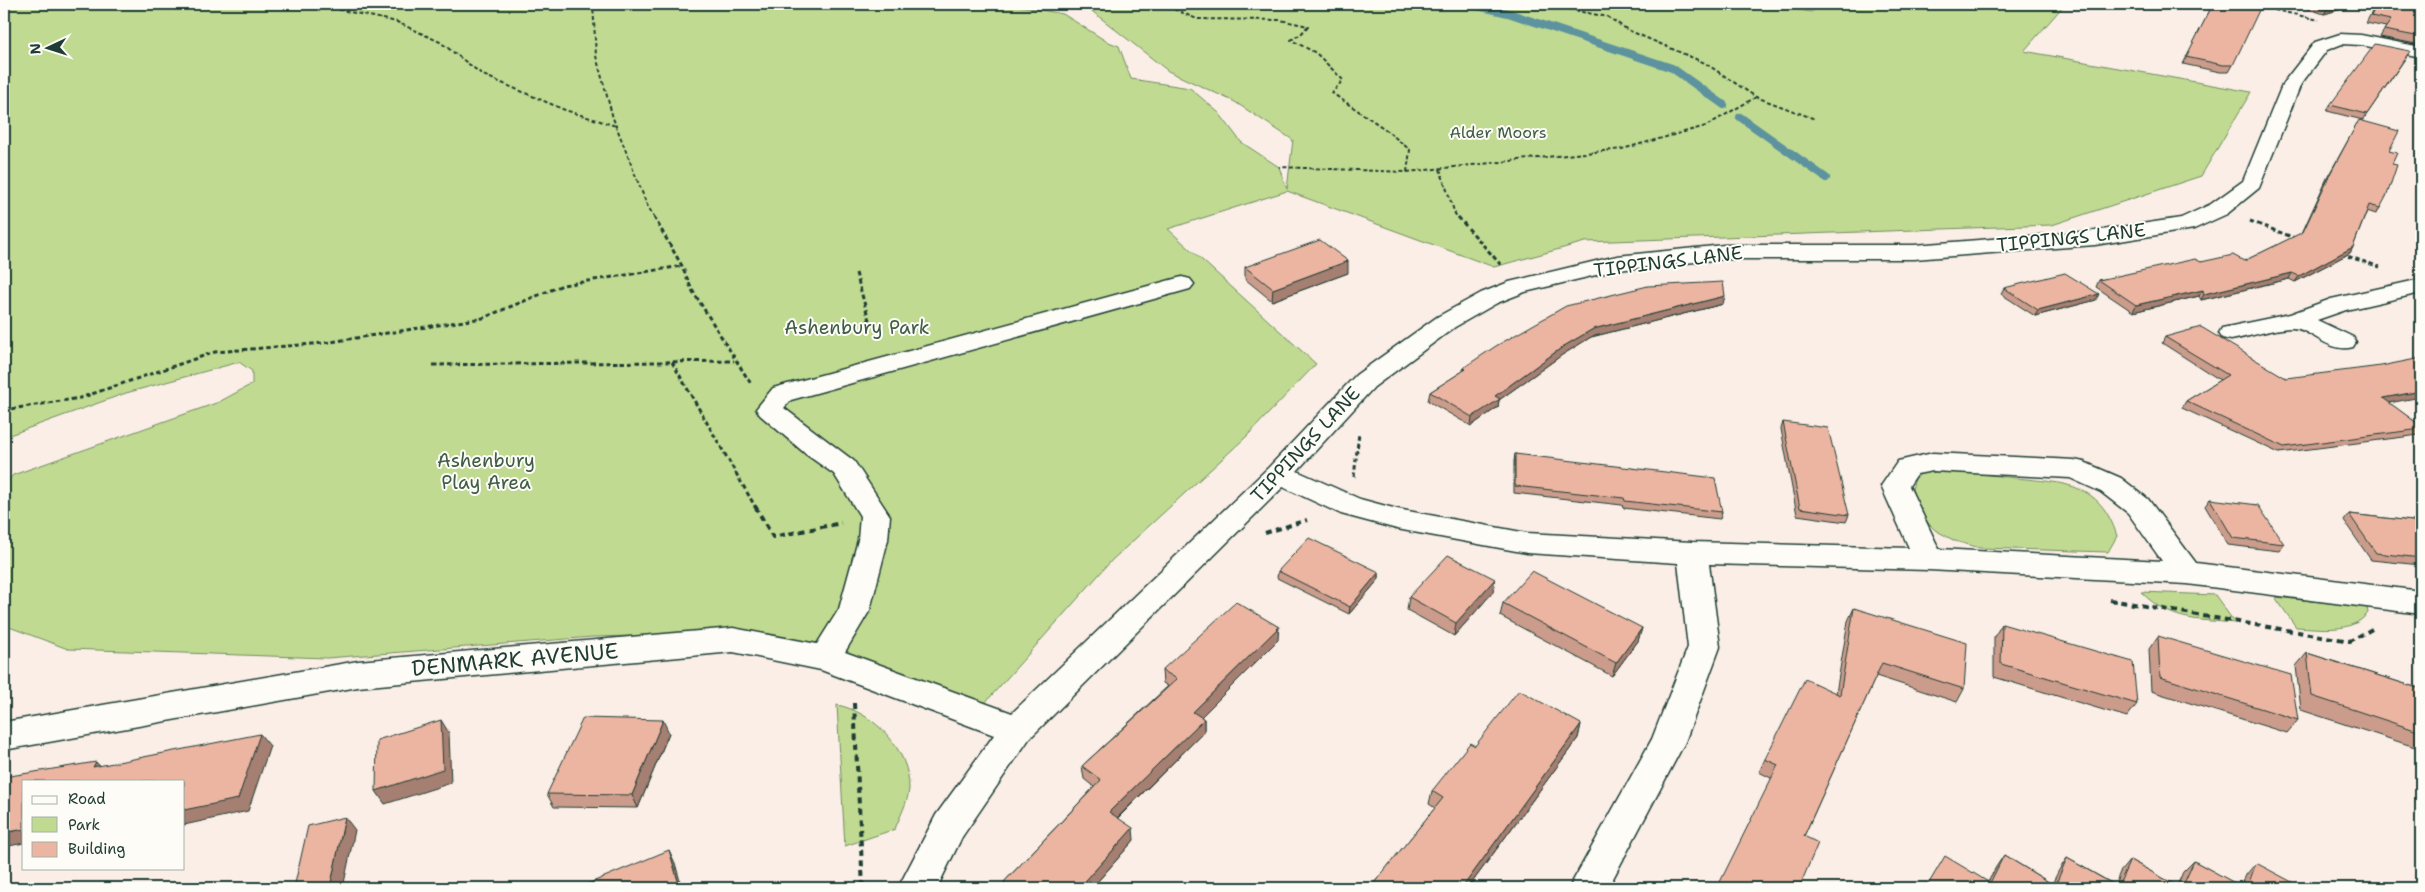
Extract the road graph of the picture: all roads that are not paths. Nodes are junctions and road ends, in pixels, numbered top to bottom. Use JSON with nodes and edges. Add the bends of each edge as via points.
{"nodes":[{"id":1,"x":2421,"y":52,"type":"edge"},
{"id":2,"x":1182,"y":284,"type":"dead end"},
{"id":3,"x":2421,"y":286,"type":"edge"},
{"id":4,"x":2296,"y":320,"type":"junction"},
{"id":5,"x":2231,"y":333,"type":"dead end"},
{"id":6,"x":2344,"y":342,"type":"dead end"},
{"id":7,"x":1279,"y":474,"type":"junction"},
{"id":8,"x":1692,"y":553,"type":"junction"},
{"id":9,"x":1929,"y":559,"type":"junction"},
{"id":10,"x":2187,"y":573,"type":"junction"},
{"id":11,"x":2421,"y":602,"type":"edge"},
{"id":12,"x":839,"y":664,"type":"junction"},
{"id":13,"x":1017,"y":729,"type":"junction"},
{"id":14,"x":4,"y":736,"type":"edge"},
{"id":15,"x":917,"y":888,"type":"edge"},
{"id":16,"x":1588,"y":888,"type":"edge"}],
"edges":[{"from":1,"to":7,"type":"street","name":"TIPPINGS LANE","via":[[2350,39],[2321,46],[2292,83],[2252,184],[2219,209],[2186,224],[2095,238],[1914,252],[1724,252],[1617,263],[1517,287],[1446,322],[1365,380]]},
{"from":2,"to":12,"type":"street","via":[[782,394],[769,409],[844,468],[875,516],[873,540]]},
{"from":3,"to":4,"type":"street","via":[[2339,304]]},
{"from":4,"to":5,"type":"street"},
{"from":4,"to":6,"type":"street"},
{"from":7,"to":8,"type":"street","via":[[1351,507],[1397,519],[1527,543]]},
{"from":7,"to":13,"type":"street","name":"TIPPINGS LANE"},
{"from":8,"to":9,"type":"street"},
{"from":8,"to":16,"type":"street","via":[[1704,647],[1668,742]]},
{"from":9,"to":10,"type":"street"},
{"from":9,"to":10,"type":"street","via":[[1895,486],[1908,467],[1932,462],[2074,469],[2111,485],[2138,506]]},
{"from":10,"to":11,"type":"street"},
{"from":12,"to":13,"type":"street","name":"DENMARK AVENUE"},
{"from":12,"to":14,"type":"street","name":"DENMARK AVENUE","via":[[734,640],[378,672]]},
{"from":13,"to":15,"type":"street","name":"TIPPINGS LANE","via":[[949,826]]}]}
